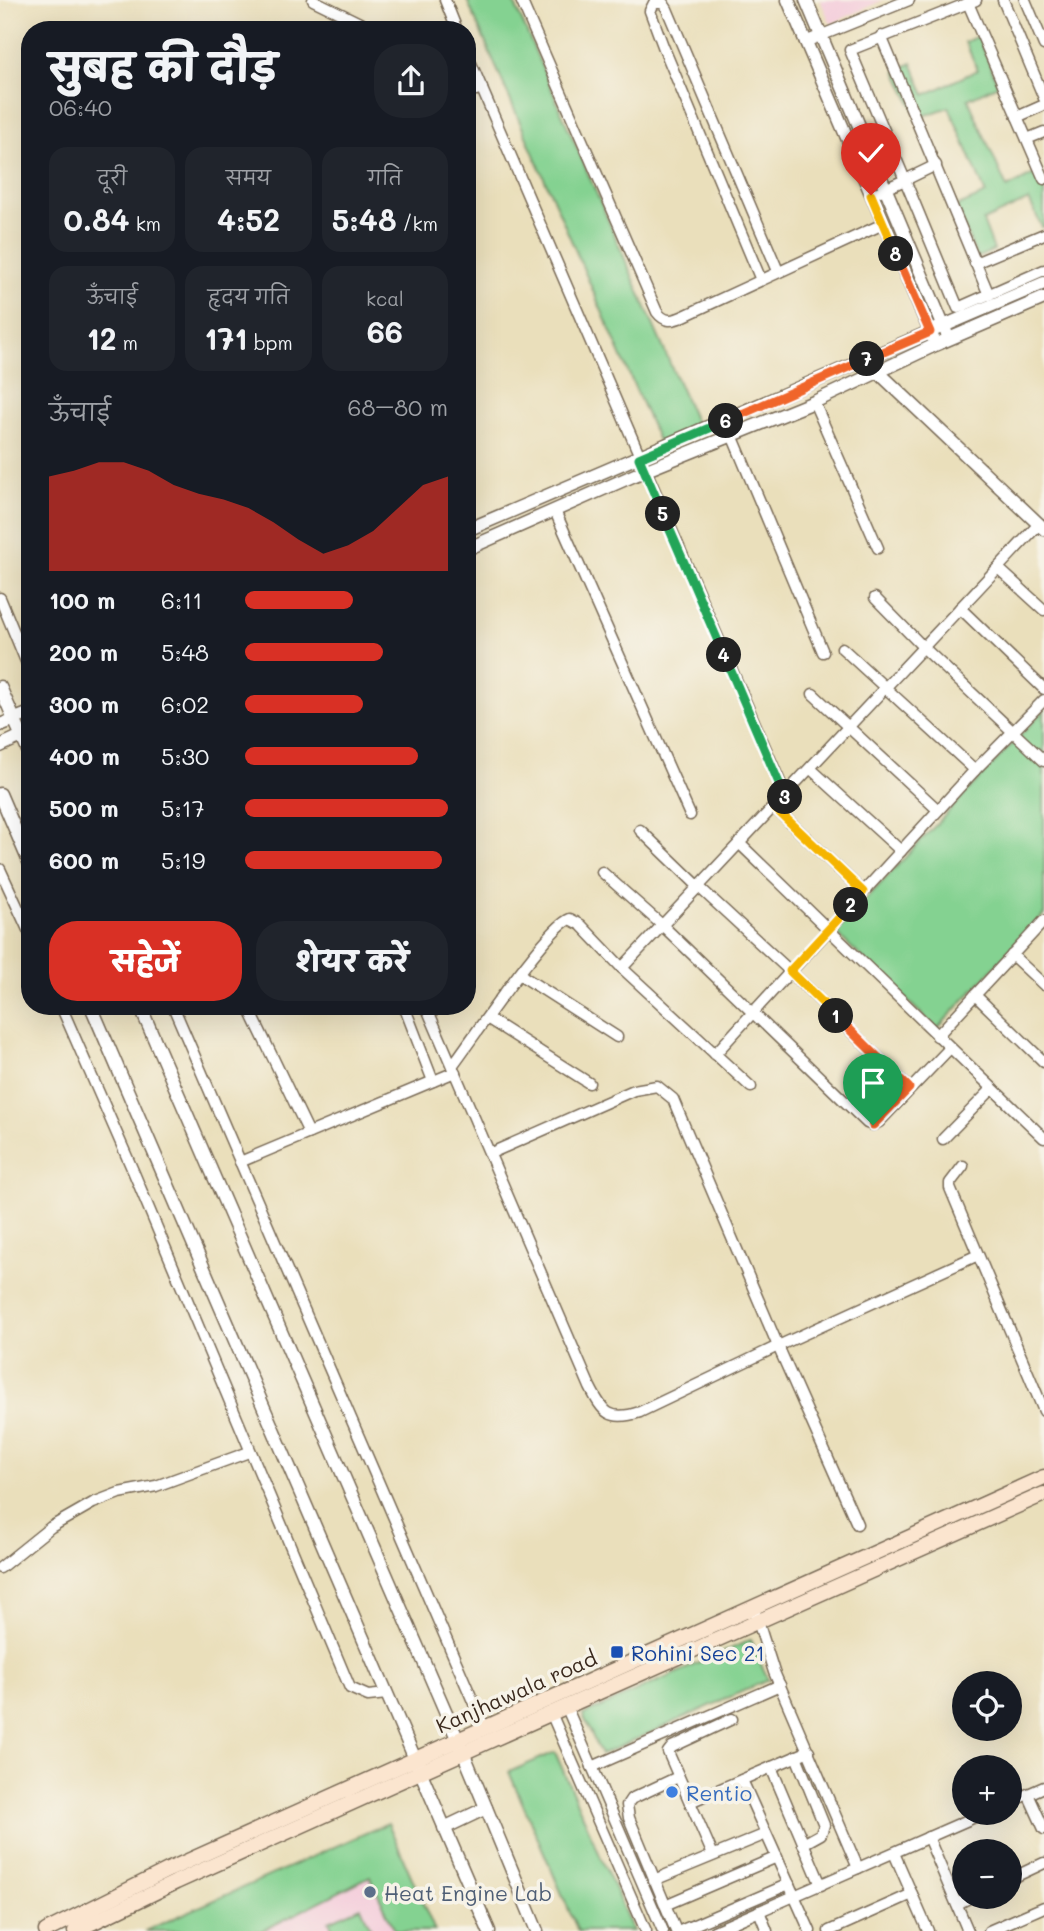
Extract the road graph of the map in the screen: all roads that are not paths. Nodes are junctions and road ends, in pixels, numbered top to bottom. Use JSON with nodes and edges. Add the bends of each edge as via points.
{"nodes":[{"id":1,"x":313,"y":0,"type":"edge"},
{"id":2,"x":445,"y":0,"type":"edge"},
{"id":3,"x":521,"y":0,"type":"edge"},
{"id":4,"x":788,"y":0,"type":"edge"},
{"id":5,"x":806,"y":0,"type":"edge"},
{"id":6,"x":909,"y":0,"type":"edge"},
{"id":7,"x":1003,"y":0,"type":"edge"},
{"id":8,"x":1025,"y":0,"type":"edge"},
{"id":9,"x":972,"y":2,"type":"edge"},
{"id":10,"x":356,"y":21,"type":"edge"},
{"id":11,"x":453,"y":21,"type":"edge"},
{"id":12,"x":821,"y":36,"type":"junction"},
{"id":13,"x":881,"y":37,"type":"junction"},
{"id":14,"x":678,"y":38,"type":"junction"},
{"id":15,"x":805,"y":41,"type":"junction"},
{"id":16,"x":1044,"y":45,"type":"edge"},
{"id":17,"x":663,"y":46,"type":"junction"},
{"id":18,"x":476,"y":74,"type":"edge"},
{"id":19,"x":482,"y":88,"type":"junction"},
{"id":20,"x":476,"y":90,"type":"edge"},
{"id":21,"x":1044,"y":97,"type":"edge"},
{"id":22,"x":1044,"y":105,"type":"edge"},
{"id":23,"x":1017,"y":117,"type":"junction"},
{"id":24,"x":1044,"y":132,"type":"edge"},
{"id":25,"x":1027,"y":139,"type":"junction"},
{"id":26,"x":724,"y":145,"type":"junction"},
{"id":27,"x":707,"y":153,"type":"junction"},
{"id":28,"x":936,"y":165,"type":"junction"},
{"id":29,"x":1044,"y":179,"type":"edge"},
{"id":30,"x":905,"y":180,"type":"junction"},
{"id":31,"x":885,"y":189,"type":"junction"},
{"id":32,"x":871,"y":195,"type":"junction"},
{"id":33,"x":883,"y":224,"type":"junction"},
{"id":34,"x":1044,"y":234,"type":"edge"},
{"id":35,"x":975,"y":262,"type":"junction"},
{"id":36,"x":1044,"y":270,"type":"edge"},
{"id":37,"x":779,"y":271,"type":"junction"},
{"id":38,"x":761,"y":280,"type":"junction"},
{"id":39,"x":1044,"y":284,"type":"edge"},
{"id":40,"x":989,"y":295,"type":"junction"},
{"id":41,"x":1044,"y":298,"type":"edge"},
{"id":42,"x":944,"y":326,"type":"junction"},
{"id":43,"x":930,"y":332,"type":"junction"},
{"id":44,"x":949,"y":339,"type":"junction"},
{"id":45,"x":935,"y":345,"type":"junction"},
{"id":46,"x":864,"y":360,"type":"junction"},
{"id":47,"x":879,"y":372,"type":"junction"},
{"id":48,"x":814,"y":402,"type":"junction"},
{"id":49,"x":732,"y":435,"type":"junction"},
{"id":50,"x":639,"y":458,"type":"junction"},
{"id":51,"x":644,"y":471,"type":"junction"},
{"id":52,"x":555,"y":511,"type":"junction"},
{"id":53,"x":476,"y":526,"type":"edge"},
{"id":54,"x":1042,"y":526,"type":"edge"},
{"id":55,"x":476,"y":545,"type":"edge"},
{"id":56,"x":878,"y":548,"type":"dead end"},
{"id":57,"x":998,"y":568,"type":"junction"},
{"id":58,"x":0,"y":598,"type":"edge"},
{"id":59,"x":875,"y":598,"type":"dead end"},
{"id":60,"x":960,"y":608,"type":"junction"},
{"id":61,"x":1044,"y":611,"type":"edge"},
{"id":62,"x":842,"y":648,"type":"dead end"},
{"id":63,"x":923,"y":648,"type":"junction"},
{"id":64,"x":21,"y":649,"type":"edge"},
{"id":65,"x":823,"y":652,"type":"dead end"},
{"id":66,"x":0,"y":687,"type":"edge"},
{"id":67,"x":886,"y":688,"type":"junction"},
{"id":68,"x":1044,"y":689,"type":"edge"},
{"id":69,"x":813,"y":694,"type":"dead end"},
{"id":70,"x":1044,"y":700,"type":"edge"},
{"id":71,"x":21,"y":717,"type":"edge"},
{"id":72,"x":15,"y":719,"type":"junction"},
{"id":73,"x":0,"y":726,"type":"edge"},
{"id":74,"x":21,"y":728,"type":"edge"},
{"id":75,"x":849,"y":728,"type":"junction"},
{"id":76,"x":1013,"y":733,"type":"junction"},
{"id":77,"x":21,"y":736,"type":"edge"},
{"id":78,"x":0,"y":746,"type":"edge"},
{"id":79,"x":1044,"y":761,"type":"edge"},
{"id":80,"x":811,"y":769,"type":"junction"},
{"id":81,"x":975,"y":770,"type":"junction"},
{"id":82,"x":0,"y":794,"type":"edge"},
{"id":83,"x":786,"y":796,"type":"junction"},
{"id":84,"x":775,"y":808,"type":"junction"},
{"id":85,"x":938,"y":810,"type":"junction"},
{"id":86,"x":690,"y":815,"type":"dead end"},
{"id":87,"x":640,"y":830,"type":"dead end"},
{"id":88,"x":21,"y":843,"type":"edge"},
{"id":89,"x":739,"y":844,"type":"junction"},
{"id":90,"x":901,"y":851,"type":"junction"},
{"id":91,"x":0,"y":869,"type":"edge"},
{"id":92,"x":602,"y":872,"type":"dead end"},
{"id":93,"x":698,"y":887,"type":"junction"},
{"id":94,"x":863,"y":892,"type":"junction"},
{"id":95,"x":21,"y":914,"type":"edge"},
{"id":96,"x":1044,"y":921,"type":"edge"},
{"id":97,"x":662,"y":925,"type":"junction"},
{"id":98,"x":827,"y":930,"type":"junction"},
{"id":99,"x":1012,"y":955,"type":"junction"},
{"id":100,"x":622,"y":968,"type":"junction"},
{"id":101,"x":790,"y":971,"type":"junction"},
{"id":102,"x":519,"y":974,"type":"junction"},
{"id":103,"x":1044,"y":985,"type":"edge"},
{"id":104,"x":975,"y":995,"type":"junction"},
{"id":105,"x":753,"y":1012,"type":"junction"},
{"id":106,"x":65,"y":1015,"type":"edge"},
{"id":107,"x":94,"y":1015,"type":"edge"},
{"id":108,"x":144,"y":1015,"type":"edge"},
{"id":109,"x":177,"y":1015,"type":"edge"},
{"id":110,"x":252,"y":1015,"type":"edge"},
{"id":111,"x":407,"y":1015,"type":"edge"},
{"id":112,"x":430,"y":1015,"type":"edge"},
{"id":113,"x":487,"y":1018,"type":"junction"},
{"id":114,"x":937,"y":1035,"type":"junction"},
{"id":115,"x":617,"y":1037,"type":"dead end"},
{"id":116,"x":950,"y":1048,"type":"junction"},
{"id":117,"x":715,"y":1054,"type":"junction"},
{"id":118,"x":1044,"y":1062,"type":"edge"},
{"id":119,"x":454,"y":1069,"type":"junction"},
{"id":120,"x":433,"y":1081,"type":"junction"},
{"id":121,"x":589,"y":1083,"type":"dead end"},
{"id":122,"x":751,"y":1087,"type":"dead end"},
{"id":123,"x":909,"y":1088,"type":"junction"},
{"id":124,"x":992,"y":1088,"type":"junction"},
{"id":125,"x":309,"y":1133,"type":"junction"},
{"id":126,"x":1044,"y":1138,"type":"edge"},
{"id":127,"x":943,"y":1139,"type":"dead end"},
{"id":128,"x":491,"y":1153,"type":"junction"},
{"id":129,"x":240,"y":1162,"type":"junction"},
{"id":130,"x":963,"y":1166,"type":"dead end"},
{"id":131,"x":978,"y":1255,"type":"junction"},
{"id":132,"x":778,"y":1346,"type":"junction"},
{"id":133,"x":1044,"y":1411,"type":"edge"},
{"id":134,"x":249,"y":1452,"type":"junction"},
{"id":135,"x":1040,"y":1479,"type":"edge"},
{"id":136,"x":1043,"y":1497,"type":"edge"},
{"id":137,"x":857,"y":1524,"type":"dead end"},
{"id":138,"x":0,"y":1568,"type":"edge"},
{"id":139,"x":756,"y":1614,"type":"junction"},
{"id":140,"x":780,"y":1685,"type":"junction"},
{"id":141,"x":387,"y":1695,"type":"junction"},
{"id":142,"x":566,"y":1706,"type":"junction"},
{"id":143,"x":551,"y":1713,"type":"junction"},
{"id":144,"x":732,"y":1719,"type":"dead end"},
{"id":145,"x":485,"y":1729,"type":"junction"},
{"id":146,"x":461,"y":1746,"type":"junction"},
{"id":147,"x":809,"y":1751,"type":"junction"},
{"id":148,"x":796,"y":1756,"type":"junction"},
{"id":149,"x":418,"y":1766,"type":"junction"},
{"id":150,"x":592,"y":1767,"type":"junction"},
{"id":151,"x":771,"y":1767,"type":"junction"},
{"id":152,"x":678,"y":1777,"type":"junction"},
{"id":153,"x":742,"y":1780,"type":"junction"},
{"id":154,"x":1044,"y":1787,"type":"edge"},
{"id":155,"x":1028,"y":1794,"type":"junction"},
{"id":156,"x":1022,"y":1797,"type":"edge"},
{"id":157,"x":690,"y":1802,"type":"junction"},
{"id":158,"x":486,"y":1808,"type":"junction"},
{"id":159,"x":956,"y":1825,"type":"edge"},
{"id":160,"x":444,"y":1828,"type":"junction"},
{"id":161,"x":1044,"y":1829,"type":"edge"},
{"id":162,"x":766,"y":1834,"type":"junction"},
{"id":163,"x":928,"y":1837,"type":"junction"},
{"id":164,"x":803,"y":1844,"type":"junction"},
{"id":165,"x":894,"y":1853,"type":"junction"},
{"id":166,"x":713,"y":1855,"type":"junction"},
{"id":167,"x":777,"y":1857,"type":"junction"},
{"id":168,"x":1044,"y":1863,"type":"edge"},
{"id":169,"x":858,"y":1868,"type":"junction"},
{"id":170,"x":1022,"y":1873,"type":"edge"},
{"id":171,"x":654,"y":1880,"type":"junction"},
{"id":172,"x":789,"y":1884,"type":"junction"},
{"id":173,"x":821,"y":1885,"type":"junction"},
{"id":174,"x":952,"y":1892,"type":"edge"},
{"id":175,"x":912,"y":1894,"type":"junction"},
{"id":176,"x":795,"y":1897,"type":"junction"},
{"id":177,"x":665,"y":1905,"type":"junction"},
{"id":178,"x":1044,"y":1907,"type":"edge"},
{"id":179,"x":959,"y":1909,"type":"edge"},
{"id":180,"x":759,"y":1911,"type":"junction"},
{"id":181,"x":73,"y":1927,"type":"edge"},
{"id":182,"x":1008,"y":1927,"type":"edge"},
{"id":183,"x":46,"y":1931,"type":"edge"},
{"id":184,"x":489,"y":1931,"type":"edge"},
{"id":185,"x":537,"y":1931,"type":"edge"},
{"id":186,"x":646,"y":1931,"type":"edge"},
{"id":187,"x":663,"y":1931,"type":"edge"},
{"id":188,"x":678,"y":1931,"type":"edge"},
{"id":189,"x":715,"y":1931,"type":"edge"},
{"id":190,"x":767,"y":1931,"type":"edge"},
{"id":191,"x":810,"y":1931,"type":"edge"},
{"id":192,"x":829,"y":1931,"type":"edge"},
{"id":193,"x":928,"y":1931,"type":"edge"},
{"id":194,"x":968,"y":1931,"type":"edge"},
{"id":195,"x":989,"y":1931,"type":"edge"}],
"edges":[{"from":1,"to":10,"type":"street"},
{"from":2,"to":11,"type":"street"},
{"from":3,"to":38,"type":"street","via":[[662,318],[674,320]]},
{"from":4,"to":15,"type":"street"},
{"from":5,"to":12,"type":"street"},
{"from":6,"to":12,"type":"street"},
{"from":7,"to":21,"type":"street"},
{"from":8,"to":16,"type":"street"},
{"from":9,"to":13,"type":"street"},
{"from":9,"to":23,"type":"street"},
{"from":12,"to":15,"type":"street"},
{"from":12,"to":31,"type":"street"},
{"from":13,"to":28,"type":"street"},
{"from":13,"to":30,"type":"street","via":[[850,50]]},
{"from":14,"to":17,"type":"street"},
{"from":14,"to":17,"type":"street","via":[[665,4],[654,4],[650,11]]},
{"from":14,"to":26,"type":"street"},
{"from":15,"to":32,"type":"street"},
{"from":17,"to":27,"type":"street"},
{"from":18,"to":19,"type":"street"},
{"from":19,"to":20,"type":"street"},
{"from":19,"to":50,"type":"street"},
{"from":22,"to":23,"type":"street"},
{"from":23,"to":25,"type":"street"},
{"from":24,"to":25,"type":"street"},
{"from":25,"to":29,"type":"street"},
{"from":26,"to":27,"type":"street"},
{"from":26,"to":37,"type":"street"},
{"from":27,"to":38,"type":"street"},
{"from":28,"to":30,"type":"street"},
{"from":28,"to":35,"type":"street"},
{"from":30,"to":31,"type":"street"},
{"from":30,"to":40,"type":"street","via":[[958,308]]},
{"from":31,"to":32,"type":"street"},
{"from":31,"to":42,"type":"street"},
{"from":32,"to":33,"type":"street"},
{"from":33,"to":37,"type":"street"},
{"from":33,"to":43,"type":"street"},
{"from":34,"to":35,"type":"street"},
{"from":35,"to":40,"type":"street"},
{"from":36,"to":40,"type":"street"},
{"from":37,"to":38,"type":"street"},
{"from":39,"to":42,"type":"street"},
{"from":41,"to":44,"type":"street"},
{"from":42,"to":43,"type":"street"},
{"from":42,"to":44,"type":"street"},
{"from":43,"to":45,"type":"street"},
{"from":43,"to":46,"type":"street"},
{"from":44,"to":45,"type":"street"},
{"from":45,"to":47,"type":"street"},
{"from":46,"to":47,"type":"street"},
{"from":46,"to":50,"type":"street"},
{"from":47,"to":48,"type":"street"},
{"from":47,"to":54,"type":"street"},
{"from":48,"to":49,"type":"street"},
{"from":48,"to":56,"type":"street"},
{"from":49,"to":51,"type":"street"},
{"from":49,"to":65,"type":"street"},
{"from":50,"to":51,"type":"street"},
{"from":50,"to":53,"type":"street"},
{"from":51,"to":52,"type":"street"},
{"from":51,"to":83,"type":"street"},
{"from":52,"to":55,"type":"street"},
{"from":52,"to":86,"type":"street"},
{"from":54,"to":57,"type":"street"},
{"from":57,"to":60,"type":"street"},
{"from":57,"to":61,"type":"street"},
{"from":58,"to":64,"type":"street"},
{"from":59,"to":63,"type":"street"},
{"from":60,"to":63,"type":"street"},
{"from":60,"to":68,"type":"street"},
{"from":62,"to":67,"type":"street"},
{"from":63,"to":67,"type":"street"},
{"from":63,"to":76,"type":"street"},
{"from":66,"to":72,"type":"street"},
{"from":67,"to":75,"type":"street"},
{"from":67,"to":81,"type":"street"},
{"from":69,"to":75,"type":"street"},
{"from":70,"to":76,"type":"street"},
{"from":71,"to":72,"type":"street"},
{"from":72,"to":73,"type":"street"},
{"from":72,"to":74,"type":"street"},
{"from":75,"to":80,"type":"street"},
{"from":75,"to":85,"type":"street"},
{"from":76,"to":79,"type":"street"},
{"from":76,"to":81,"type":"street"},
{"from":77,"to":78,"type":"street"},
{"from":80,"to":83,"type":"street"},
{"from":80,"to":90,"type":"street"},
{"from":81,"to":85,"type":"street"},
{"from":82,"to":88,"type":"street"},
{"from":83,"to":84,"type":"street"},
{"from":84,"to":89,"type":"street"},
{"from":84,"to":94,"type":"street"},
{"from":85,"to":90,"type":"street"},
{"from":87,"to":93,"type":"street"},
{"from":89,"to":93,"type":"street"},
{"from":89,"to":98,"type":"street"},
{"from":90,"to":94,"type":"street"},
{"from":91,"to":95,"type":"street"},
{"from":92,"to":97,"type":"street"},
{"from":93,"to":97,"type":"street"},
{"from":93,"to":101,"type":"street"},
{"from":94,"to":98,"type":"street"},
{"from":96,"to":99,"type":"street"},
{"from":97,"to":100,"type":"street"},
{"from":97,"to":105,"type":"street"},
{"from":98,"to":101,"type":"street"},
{"from":98,"to":114,"type":"street"},
{"from":99,"to":103,"type":"street"},
{"from":99,"to":104,"type":"street"},
{"from":100,"to":102,"type":"street","via":[[570,919]]},
{"from":100,"to":117,"type":"street"},
{"from":101,"to":105,"type":"street"},
{"from":101,"to":123,"type":"street"},
{"from":102,"to":113,"type":"street"},
{"from":102,"to":115,"type":"street"},
{"from":104,"to":114,"type":"street"},
{"from":104,"to":118,"type":"street"},
{"from":105,"to":117,"type":"street"},
{"from":105,"to":123,"type":"street","via":[[867,1124],[879,1122]]},
{"from":106,"to":134,"type":"street"},
{"from":107,"to":141,"type":"street"},
{"from":108,"to":146,"type":"street"},
{"from":109,"to":129,"type":"street"},
{"from":110,"to":125,"type":"street"},
{"from":111,"to":120,"type":"street"},
{"from":112,"to":119,"type":"street"},
{"from":113,"to":119,"type":"street"},
{"from":113,"to":121,"type":"street"},
{"from":114,"to":116,"type":"street"},
{"from":116,"to":123,"type":"street"},
{"from":116,"to":124,"type":"street"},
{"from":117,"to":122,"type":"street"},
{"from":119,"to":120,"type":"street"},
{"from":119,"to":128,"type":"street"},
{"from":120,"to":125,"type":"street"},
{"from":124,"to":126,"type":"street"},
{"from":124,"to":127,"type":"street"},
{"from":125,"to":129,"type":"street"},
{"from":128,"to":132,"type":"street","via":[[634,1090],[650,1085],[661,1088],[673,1099]]},
{"from":128,"to":132,"type":"street","via":[[590,1387],[608,1413],[618,1417],[640,1412]]},
{"from":129,"to":145,"type":"street"},
{"from":130,"to":131,"type":"street","via":[[950,1186]]},
{"from":131,"to":132,"type":"street"},
{"from":131,"to":133,"type":"street"},
{"from":132,"to":137,"type":"street"},
{"from":134,"to":138,"type":"street","via":[[93,1503],[51,1527]]},
{"from":134,"to":141,"type":"street","via":[[350,1688],[368,1696]]},
{"from":135,"to":136,"type":"street"},
{"from":135,"to":139,"type":"main road","name":"Kanjhawala road"},
{"from":136,"to":139,"type":"main road","name":"Kanjhawala road"},
{"from":139,"to":140,"type":"street"},
{"from":139,"to":142,"type":"main road","name":"Kanjhawala road"},
{"from":139,"to":145,"type":"main road","name":"Kanjhawala road"},
{"from":140,"to":147,"type":"street"},
{"from":140,"to":150,"type":"street"},
{"from":141,"to":149,"type":"street"},
{"from":142,"to":143,"type":"main road","name":"Kanjhawala road"},
{"from":142,"to":150,"type":"street"},
{"from":143,"to":146,"type":"main road","name":"Kanjhawala road"},
{"from":143,"to":186,"type":"street"},
{"from":144,"to":152,"type":"street","via":[[670,1749]]},
{"from":145,"to":146,"type":"main road","name":"Kanjhawala road"},
{"from":146,"to":149,"type":"main road","name":"Kanjhawala road"},
{"from":146,"to":158,"type":"street"},
{"from":147,"to":148,"type":"street"},
{"from":147,"to":169,"type":"street"},
{"from":148,"to":151,"type":"street"},
{"from":148,"to":164,"type":"street","via":[[824,1825],[821,1834]]},
{"from":149,"to":160,"type":"street"},
{"from":149,"to":181,"type":"main road","name":"Kanjhawala road"},
{"from":150,"to":187,"type":"street"},
{"from":151,"to":153,"type":"street"},
{"from":151,"to":164,"type":"street"},
{"from":152,"to":157,"type":"street"},
{"from":152,"to":171,"type":"street","via":[[627,1805]]},
{"from":153,"to":157,"type":"street"},
{"from":153,"to":162,"type":"street"},
{"from":154,"to":155,"type":"street"},
{"from":155,"to":156,"type":"street"},
{"from":155,"to":161,"type":"street"},
{"from":157,"to":166,"type":"street"},
{"from":158,"to":160,"type":"street"},
{"from":158,"to":185,"type":"street"},
{"from":159,"to":163,"type":"street"},
{"from":160,"to":184,"type":"street"},
{"from":162,"to":166,"type":"street"},
{"from":162,"to":167,"type":"street"},
{"from":163,"to":165,"type":"street"},
{"from":163,"to":174,"type":"street"},
{"from":164,"to":173,"type":"street"},
{"from":165,"to":169,"type":"street"},
{"from":165,"to":175,"type":"street"},
{"from":166,"to":171,"type":"street"},
{"from":167,"to":172,"type":"street"},
{"from":167,"to":177,"type":"street"},
{"from":168,"to":170,"type":"street"},
{"from":169,"to":173,"type":"street"},
{"from":171,"to":177,"type":"street"},
{"from":172,"to":176,"type":"street"},
{"from":172,"to":188,"type":"street"},
{"from":173,"to":176,"type":"street"},
{"from":175,"to":192,"type":"street"},
{"from":175,"to":193,"type":"street"},
{"from":176,"to":180,"type":"street"},
{"from":176,"to":191,"type":"street"},
{"from":177,"to":188,"type":"street"},
{"from":178,"to":182,"type":"street"},
{"from":179,"to":194,"type":"street"},
{"from":180,"to":189,"type":"street"},
{"from":180,"to":190,"type":"street"},
{"from":181,"to":183,"type":"main road","name":"Kanjhawala road"},
{"from":182,"to":195,"type":"street"}]}
